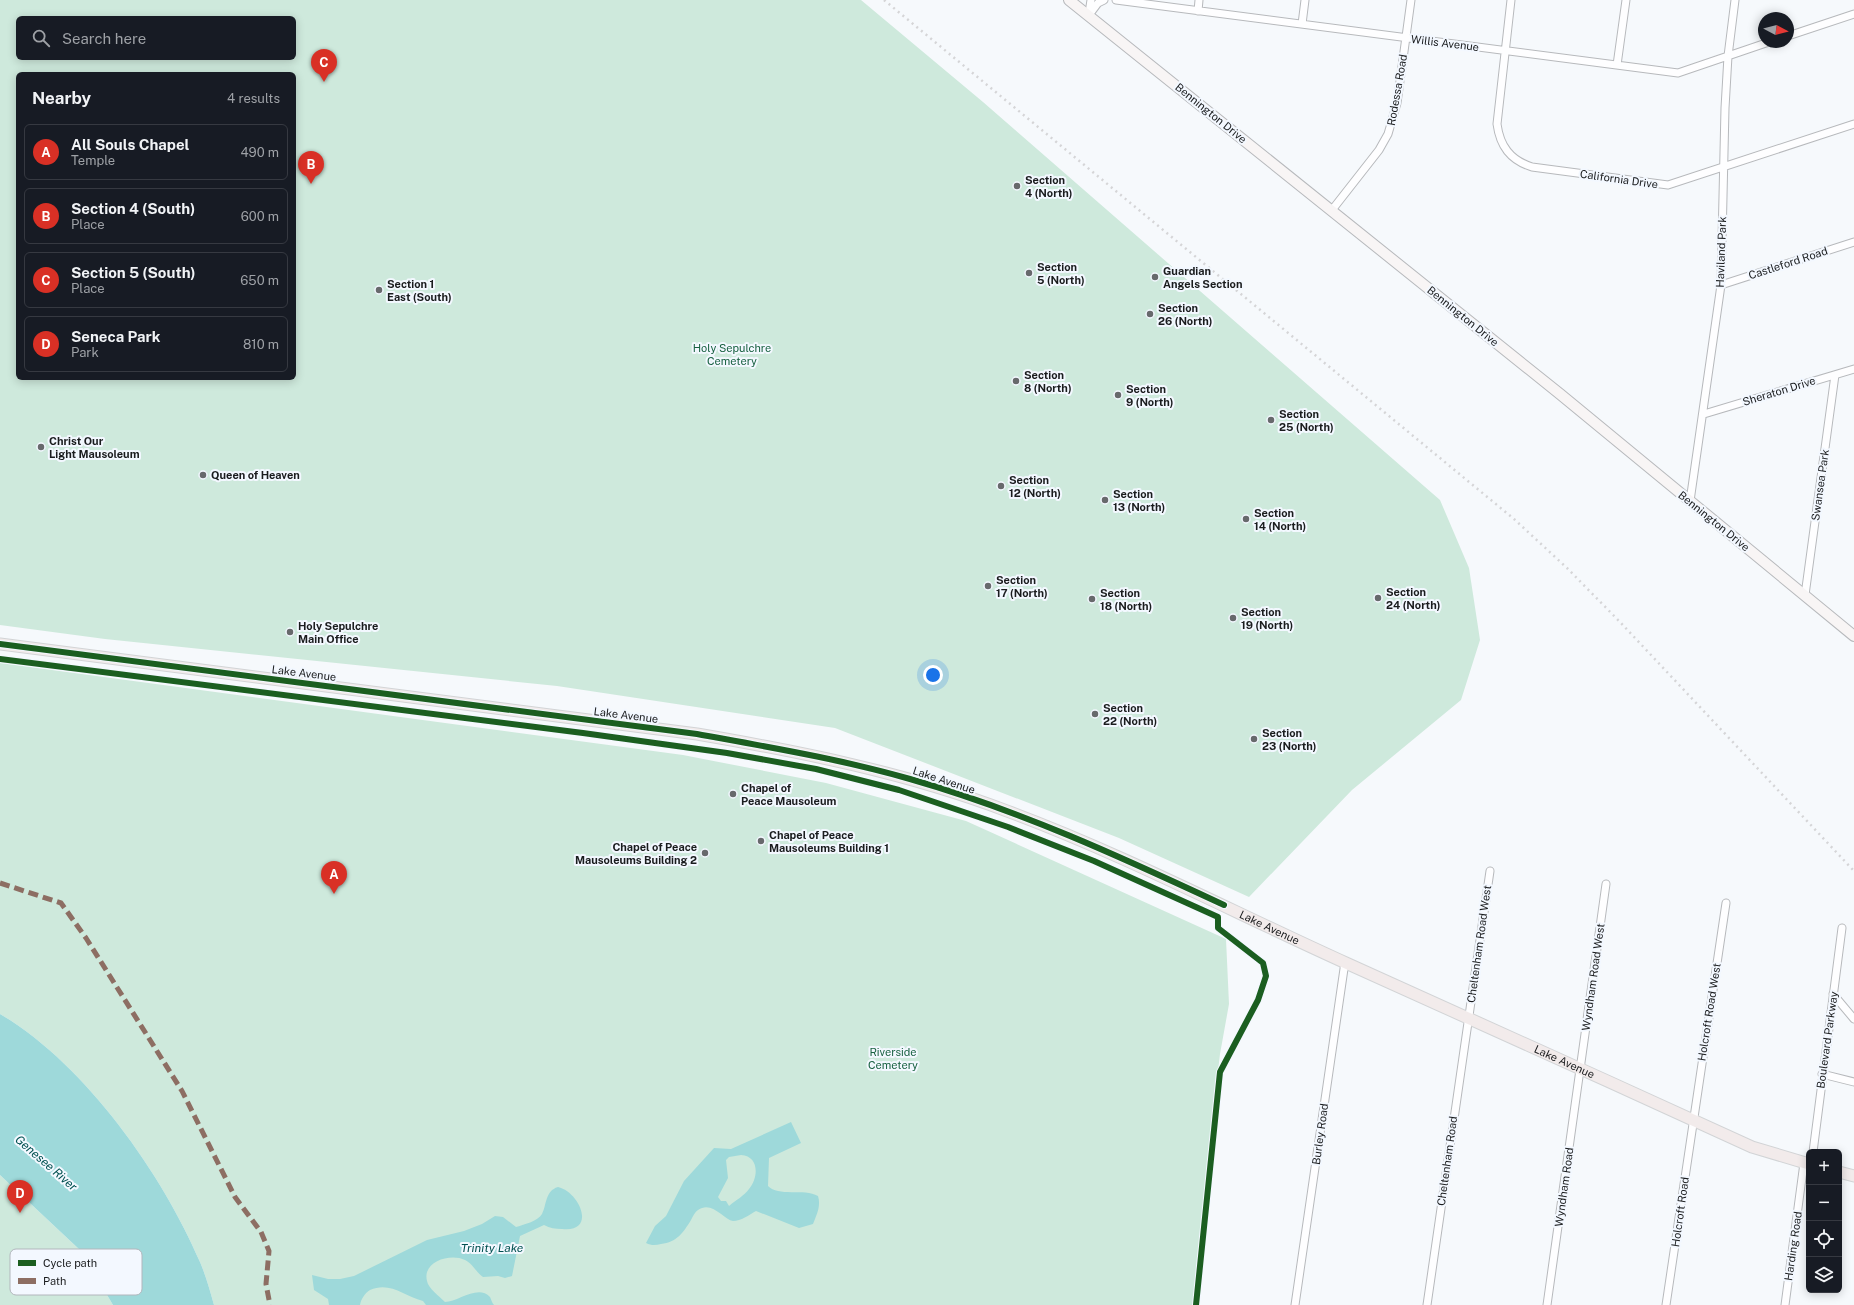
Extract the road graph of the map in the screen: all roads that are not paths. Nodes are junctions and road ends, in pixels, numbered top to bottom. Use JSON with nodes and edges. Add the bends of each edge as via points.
{"nodes":[{"id":1,"x":1069,"y":0,"type":"edge"},
{"id":2,"x":1091,"y":0,"type":"edge"},
{"id":3,"x":1104,"y":0,"type":"edge"},
{"id":4,"x":1116,"y":0,"type":"edge"},
{"id":5,"x":1199,"y":0,"type":"edge"},
{"id":6,"x":1305,"y":0,"type":"edge"},
{"id":7,"x":1410,"y":0,"type":"edge"},
{"id":8,"x":1511,"y":0,"type":"edge"},
{"id":9,"x":1626,"y":0,"type":"edge"},
{"id":10,"x":1735,"y":0,"type":"edge"},
{"id":11,"x":1198,"y":11,"type":"junction"},
{"id":12,"x":1854,"y":14,"type":"edge"},
{"id":13,"x":1089,"y":15,"type":"junction"},
{"id":14,"x":1302,"y":24,"type":"junction"},
{"id":15,"x":1794,"y":34,"type":"edge"},
{"id":16,"x":1406,"y":38,"type":"junction"},
{"id":17,"x":1758,"y":46,"type":"edge"},
{"id":18,"x":1504,"y":50,"type":"junction"},
{"id":19,"x":1728,"y":56,"type":"junction"},
{"id":20,"x":1617,"y":65,"type":"junction"},
{"id":21,"x":1854,"y":124,"type":"edge"},
{"id":22,"x":1724,"y":167,"type":"junction"},
{"id":23,"x":1332,"y":210,"type":"junction"},
{"id":24,"x":1854,"y":242,"type":"edge"},
{"id":25,"x":1721,"y":284,"type":"junction"},
{"id":26,"x":1854,"y":369,"type":"edge"},
{"id":27,"x":1834,"y":375,"type":"junction"},
{"id":28,"x":1704,"y":414,"type":"junction"},
{"id":29,"x":1690,"y":501,"type":"junction"},
{"id":30,"x":1805,"y":595,"type":"junction"},
{"id":31,"x":1854,"y":636,"type":"edge"},
{"id":32,"x":0,"y":644,"type":"edge"},
{"id":33,"x":1490,"y":871,"type":"dead end"},
{"id":34,"x":1606,"y":884,"type":"dead end"},
{"id":35,"x":1726,"y":903,"type":"dead end"},
{"id":36,"x":1842,"y":928,"type":"dead end"},
{"id":37,"x":1345,"y":962,"type":"junction"},
{"id":38,"x":1833,"y":994,"type":"junction"},
{"id":39,"x":1468,"y":1017,"type":"junction"},
{"id":40,"x":1854,"y":1019,"type":"edge"},
{"id":41,"x":1580,"y":1069,"type":"junction"},
{"id":42,"x":1822,"y":1074,"type":"junction"},
{"id":43,"x":1854,"y":1082,"type":"edge"},
{"id":44,"x":1693,"y":1120,"type":"junction"},
{"id":45,"x":1813,"y":1149,"type":"edge"},
{"id":46,"x":1806,"y":1164,"type":"edge"},
{"id":47,"x":1842,"y":1173,"type":"edge"},
{"id":48,"x":1854,"y":1176,"type":"edge"},
{"id":49,"x":1295,"y":1305,"type":"edge"},
{"id":50,"x":1426,"y":1305,"type":"edge"},
{"id":51,"x":1547,"y":1305,"type":"edge"},
{"id":52,"x":1666,"y":1305,"type":"edge"},
{"id":53,"x":1785,"y":1305,"type":"edge"}],
"edges":[{"from":1,"to":13,"type":"street","name":"Bennington Drive"},
{"from":2,"to":13,"type":"street"},
{"from":3,"to":13,"type":"street","via":[[1098,3]]},
{"from":4,"to":11,"type":"street","name":"Willis Avenue"},
{"from":5,"to":11,"type":"street"},
{"from":6,"to":14,"type":"street"},
{"from":7,"to":16,"type":"street","name":"Rodessa Road"},
{"from":8,"to":18,"type":"street","name":"California Drive"},
{"from":9,"to":20,"type":"street"},
{"from":10,"to":19,"type":"street","name":"Haviland Park"},
{"from":11,"to":14,"type":"street","name":"Willis Avenue"},
{"from":12,"to":15,"type":"street"},
{"from":13,"to":23,"type":"street","name":"Bennington Drive"},
{"from":14,"to":16,"type":"street","name":"Willis Avenue"},
{"from":16,"to":18,"type":"street","name":"Willis Avenue"},
{"from":16,"to":23,"type":"street","name":"Rodessa Road","via":[[1397,103],[1388,134],[1379,150]]},
{"from":17,"to":19,"type":"street","name":"Willis Avenue"},
{"from":18,"to":20,"type":"street","name":"Willis Avenue"},
{"from":18,"to":22,"type":"street","name":"California Drive","via":[[1497,124],[1500,139],[1506,150],[1522,164],[1663,184]]},
{"from":19,"to":20,"type":"street","name":"Willis Avenue","via":[[1678,73]]},
{"from":19,"to":22,"type":"street","name":"Haviland Park"},
{"from":21,"to":22,"type":"street","name":"California Drive"},
{"from":22,"to":25,"type":"street","name":"Haviland Park"},
{"from":23,"to":29,"type":"street","name":"Bennington Drive"},
{"from":24,"to":25,"type":"street","name":"Castleford Road"},
{"from":25,"to":28,"type":"street","name":"Haviland Park"},
{"from":26,"to":27,"type":"street","name":"Sheraton Drive"},
{"from":27,"to":28,"type":"street","name":"Sheraton Drive"},
{"from":27,"to":30,"type":"street","name":"Swansea Park"},
{"from":28,"to":29,"type":"street","name":"Haviland Park"},
{"from":29,"to":30,"type":"street","name":"Bennington Drive"},
{"from":30,"to":31,"type":"street","name":"Bennington Drive"},
{"from":32,"to":37,"type":"main road","name":"Lake Avenue","via":[[697,734],[779,748],[850,764],[910,779],[1005,810],[1102,848]]},
{"from":33,"to":39,"type":"street","name":"Cheltenham Road West"},
{"from":34,"to":41,"type":"street","name":"Wyndham Road West"},
{"from":35,"to":44,"type":"street","name":"Holcroft Road West"},
{"from":36,"to":38,"type":"street","name":"Boulevard Parkway"},
{"from":37,"to":39,"type":"main road","name":"Lake Avenue"},
{"from":37,"to":49,"type":"street","name":"Burley Road"},
{"from":38,"to":40,"type":"street"},
{"from":38,"to":42,"type":"street","name":"Boulevard Parkway"},
{"from":39,"to":41,"type":"main road","name":"Lake Avenue"},
{"from":39,"to":50,"type":"street","name":"Cheltenham Road"},
{"from":41,"to":44,"type":"main road","name":"Lake Avenue"},
{"from":41,"to":51,"type":"street","name":"Wyndham Road"},
{"from":42,"to":43,"type":"street"},
{"from":42,"to":45,"type":"street","name":"Boulevard Parkway"},
{"from":44,"to":46,"type":"main road","name":"Lake Avenue","via":[[1752,1147]]},
{"from":44,"to":52,"type":"street","name":"Holcroft Road"},
{"from":46,"to":53,"type":"street","name":"Harding Road"},
{"from":47,"to":48,"type":"main road"}]}
